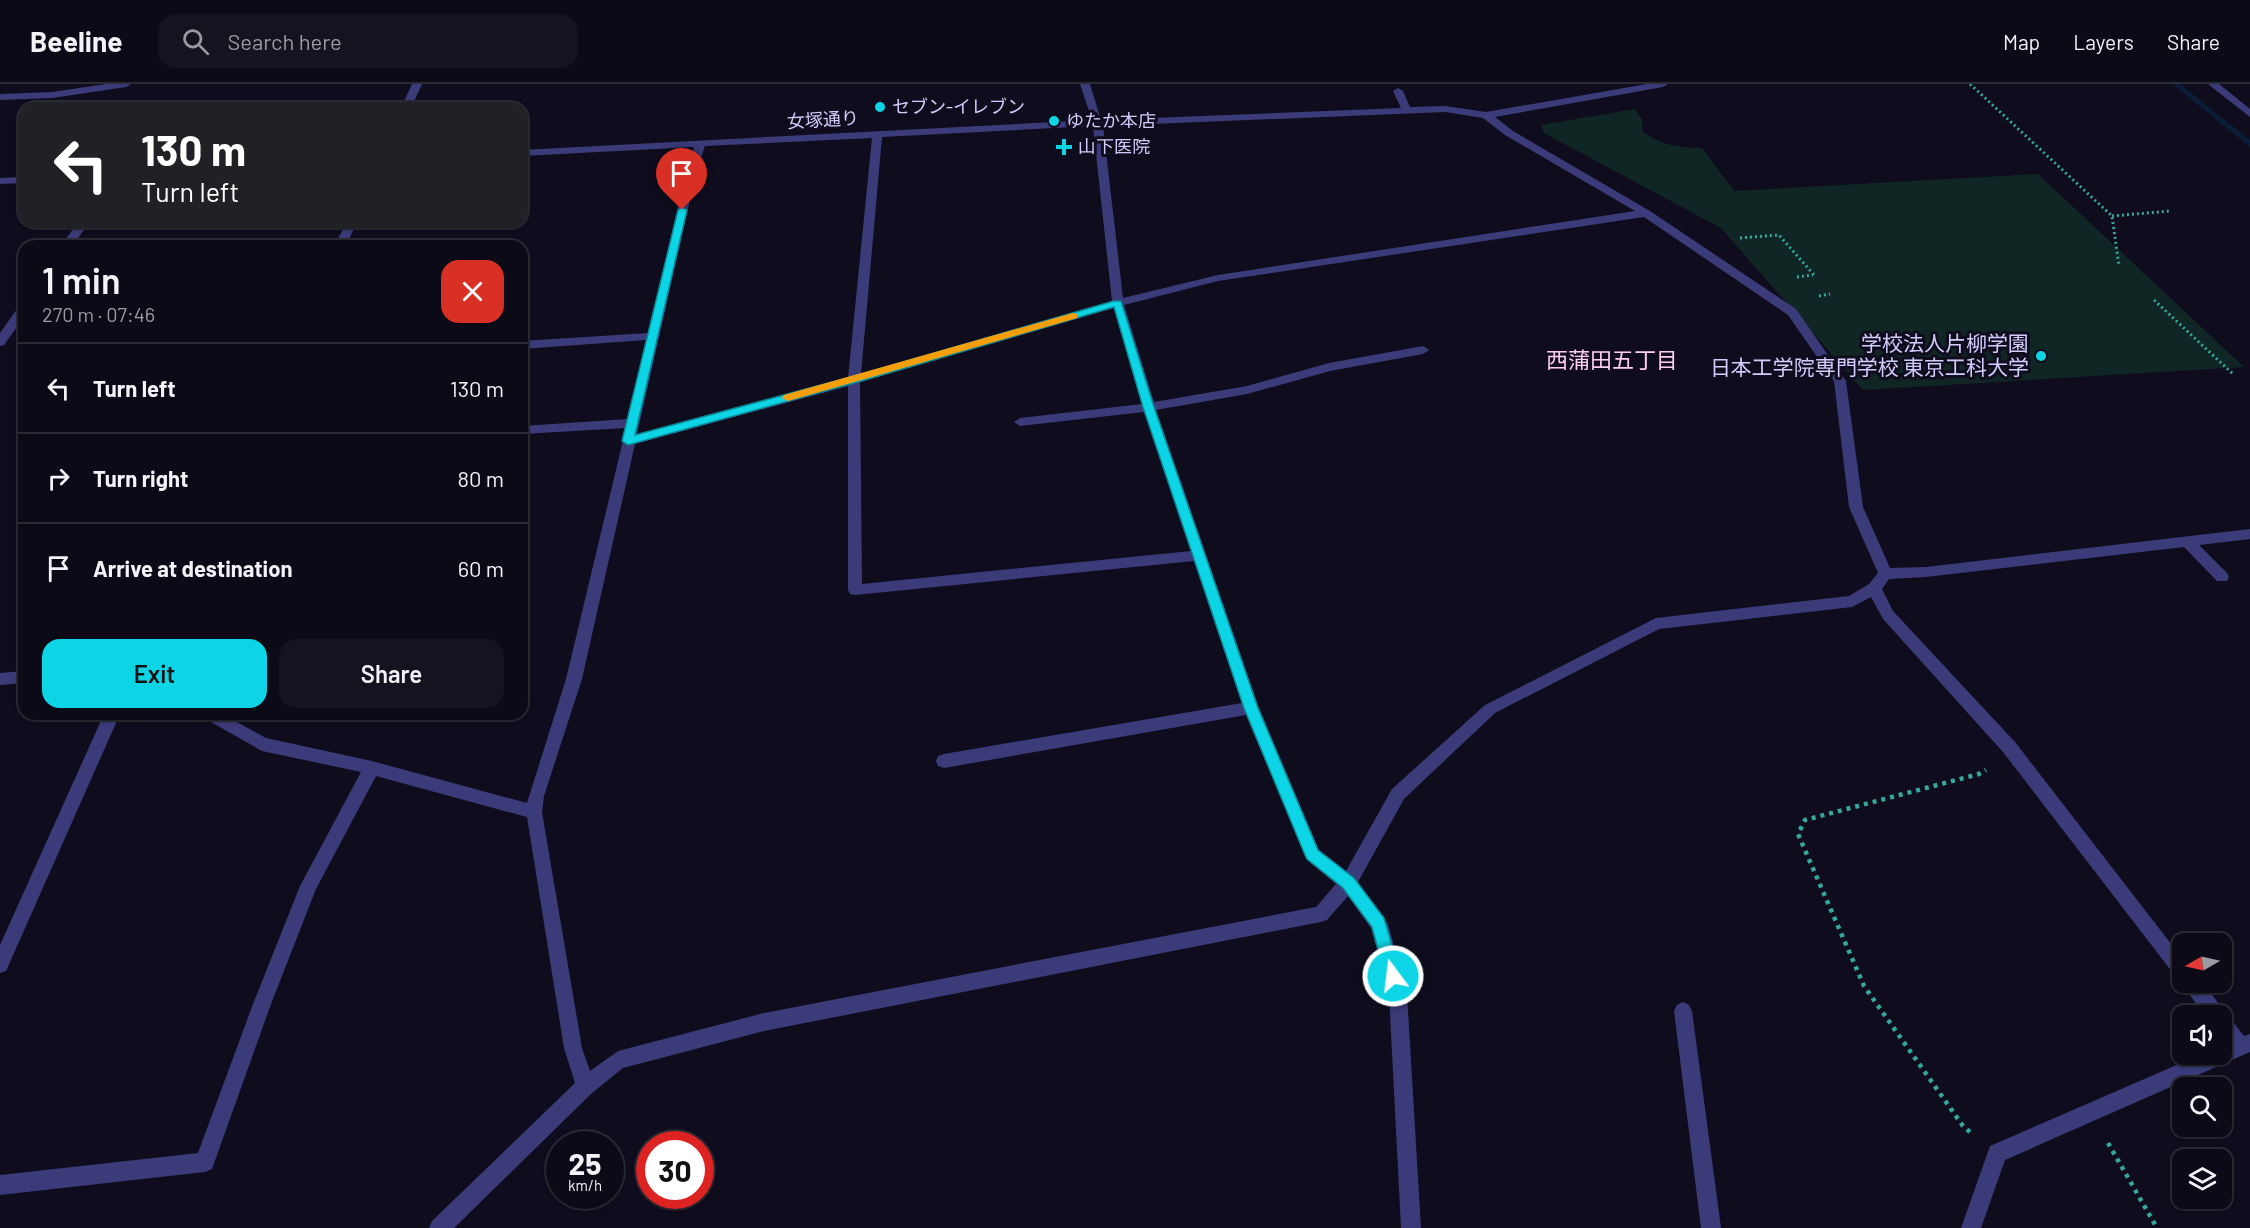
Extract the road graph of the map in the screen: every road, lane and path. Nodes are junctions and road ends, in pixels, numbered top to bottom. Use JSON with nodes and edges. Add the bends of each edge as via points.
{"nodes":[{"id":1,"x":126,"y":84,"type":"edge"},
{"id":2,"x":417,"y":84,"type":"edge"},
{"id":3,"x":1085,"y":84,"type":"edge"},
{"id":4,"x":1663,"y":84,"type":"edge"},
{"id":5,"x":1970,"y":84,"type":"edge"},
{"id":6,"x":2213,"y":84,"type":"edge"},
{"id":7,"x":1398,"y":91,"type":"dead end"},
{"id":8,"x":0,"y":97,"type":"edge"},
{"id":9,"x":409,"y":102,"type":"edge"},
{"id":10,"x":1407,"y":111,"type":"junction"},
{"id":11,"x":2250,"y":114,"type":"edge"},
{"id":12,"x":1486,"y":115,"type":"junction"},
{"id":13,"x":1098,"y":123,"type":"junction"},
{"id":14,"x":877,"y":134,"type":"junction"},
{"id":15,"x":701,"y":143,"type":"junction"},
{"id":16,"x":528,"y":153,"type":"edge"},
{"id":17,"x":18,"y":180,"type":"edge"},
{"id":18,"x":0,"y":181,"type":"edge"},
{"id":19,"x":2170,"y":211,"type":"dead end"},
{"id":20,"x":1646,"y":213,"type":"junction"},
{"id":21,"x":2112,"y":216,"type":"junction"},
{"id":22,"x":1736,"y":238,"type":"dead end"},
{"id":23,"x":2119,"y":266,"type":"dead end"},
{"id":24,"x":1814,"y":275,"type":"dead end"},
{"id":25,"x":2154,"y":300,"type":"dead end"},
{"id":26,"x":1118,"y":303,"type":"junction"},
{"id":27,"x":18,"y":316,"type":"edge"},
{"id":28,"x":653,"y":336,"type":"junction"},
{"id":29,"x":0,"y":342,"type":"edge"},
{"id":30,"x":528,"y":345,"type":"edge"},
{"id":31,"x":1423,"y":350,"type":"dead end"},
{"id":32,"x":2233,"y":374,"type":"dead end"},
{"id":33,"x":854,"y":380,"type":"junction"},
{"id":34,"x":1149,"y":407,"type":"junction"},
{"id":35,"x":1020,"y":422,"type":"dead end"},
{"id":36,"x":632,"y":423,"type":"junction"},
{"id":37,"x":528,"y":430,"type":"edge"},
{"id":38,"x":628,"y":441,"type":"junction"},
{"id":39,"x":2250,"y":534,"type":"edge"},
{"id":40,"x":2186,"y":540,"type":"junction"},
{"id":41,"x":1199,"y":555,"type":"junction"},
{"id":42,"x":2222,"y":577,"type":"dead end"},
{"id":43,"x":1879,"y":581,"type":"junction"},
{"id":44,"x":18,"y":678,"type":"edge"},
{"id":45,"x":0,"y":679,"type":"edge"},
{"id":46,"x":1251,"y":708,"type":"junction"},
{"id":47,"x":109,"y":720,"type":"edge"},
{"id":48,"x":220,"y":720,"type":"edge"},
{"id":49,"x":2009,"y":747,"type":"junction"},
{"id":50,"x":944,"y":761,"type":"dead end"},
{"id":51,"x":372,"y":768,"type":"junction"},
{"id":52,"x":534,"y":812,"type":"junction"},
{"id":53,"x":1348,"y":883,"type":"junction"},
{"id":54,"x":2172,"y":958,"type":"edge"},
{"id":55,"x":0,"y":965,"type":"edge"},
{"id":56,"x":2199,"y":993,"type":"edge"},
{"id":57,"x":2209,"y":1005,"type":"edge"},
{"id":58,"x":1683,"y":1011,"type":"dead end"},
{"id":59,"x":2232,"y":1032,"type":"edge"},
{"id":60,"x":2246,"y":1045,"type":"edge"},
{"id":61,"x":585,"y":1086,"type":"junction"},
{"id":62,"x":2091,"y":1113,"type":"junction"},
{"id":63,"x":1997,"y":1152,"type":"junction"},
{"id":64,"x":0,"y":1185,"type":"edge"},
{"id":65,"x":440,"y":1228,"type":"edge"},
{"id":66,"x":1411,"y":1228,"type":"edge"},
{"id":67,"x":1711,"y":1228,"type":"edge"},
{"id":68,"x":1971,"y":1228,"type":"edge"},
{"id":69,"x":2157,"y":1228,"type":"edge"}],
"edges":[{"from":1,"to":8,"type":"street","via":[[52,95]]},
{"from":2,"to":9,"type":"street"},
{"from":3,"to":13,"type":"street"},
{"from":4,"to":12,"type":"street"},
{"from":5,"to":21,"type":"path"},
{"from":6,"to":11,"type":"street"},
{"from":7,"to":10,"type":"street"},
{"from":10,"to":12,"type":"street","name":"女塚通り","via":[[1446,109]]},
{"from":10,"to":13,"type":"street","name":"女塚通り"},
{"from":12,"to":20,"type":"street","via":[[1509,133]]},
{"from":13,"to":14,"type":"street","name":"女塚通り"},
{"from":13,"to":26,"type":"street"},
{"from":14,"to":15,"type":"street","name":"女塚通り"},
{"from":14,"to":33,"type":"street"},
{"from":15,"to":16,"type":"street","name":"女塚通り"},
{"from":15,"to":28,"type":"street"},
{"from":17,"to":18,"type":"street"},
{"from":19,"to":21,"type":"path"},
{"from":20,"to":26,"type":"street","via":[[1218,278]]},
{"from":20,"to":43,"type":"street","via":[[1792,312],[1840,381],[1856,507]]},
{"from":21,"to":23,"type":"path"},
{"from":22,"to":24,"type":"path","via":[[1779,235]]},
{"from":25,"to":32,"type":"path"},
{"from":26,"to":33,"type":"street"},
{"from":26,"to":34,"type":"street"},
{"from":27,"to":29,"type":"street"},
{"from":28,"to":30,"type":"street"},
{"from":28,"to":36,"type":"street"},
{"from":31,"to":34,"type":"street","via":[[1329,367],[1247,390]]},
{"from":33,"to":38,"type":"street"},
{"from":33,"to":41,"type":"street","via":[[855,590]]},
{"from":34,"to":35,"type":"street"},
{"from":34,"to":41,"type":"street"},
{"from":36,"to":37,"type":"street"},
{"from":36,"to":38,"type":"street"},
{"from":38,"to":52,"type":"street","via":[[574,679]]},
{"from":39,"to":40,"type":"street"},
{"from":40,"to":42,"type":"street"},
{"from":40,"to":43,"type":"street"},
{"from":41,"to":46,"type":"street"},
{"from":43,"to":49,"type":"street","via":[[1888,615]]},
{"from":43,"to":53,"type":"street","via":[[1852,601],[1656,624],[1490,709],[1398,794]]},
{"from":44,"to":45,"type":"street"},
{"from":46,"to":50,"type":"street"},
{"from":46,"to":53,"type":"street","via":[[1312,855]]},
{"from":47,"to":55,"type":"street"},
{"from":48,"to":51,"type":"street","via":[[262,744]]},
{"from":49,"to":54,"type":"street"},
{"from":49,"to":63,"type":"path","via":[[2000,763],[1979,774],[1805,820],[1798,834],[1864,986],[1963,1126]]},
{"from":51,"to":52,"type":"street"},
{"from":51,"to":64,"type":"street","via":[[309,886],[205,1162]]},
{"from":52,"to":61,"type":"street","via":[[573,1048]]},
{"from":53,"to":61,"type":"street","via":[[1322,914],[764,1022],[618,1060]]},
{"from":53,"to":66,"type":"street","via":[[1379,924],[1398,994]]},
{"from":56,"to":57,"type":"street"},
{"from":58,"to":67,"type":"street"},
{"from":59,"to":60,"type":"street"},
{"from":60,"to":62,"type":"street"},
{"from":61,"to":65,"type":"street"},
{"from":62,"to":63,"type":"street"},
{"from":62,"to":69,"type":"path"},
{"from":63,"to":68,"type":"street"}]}
